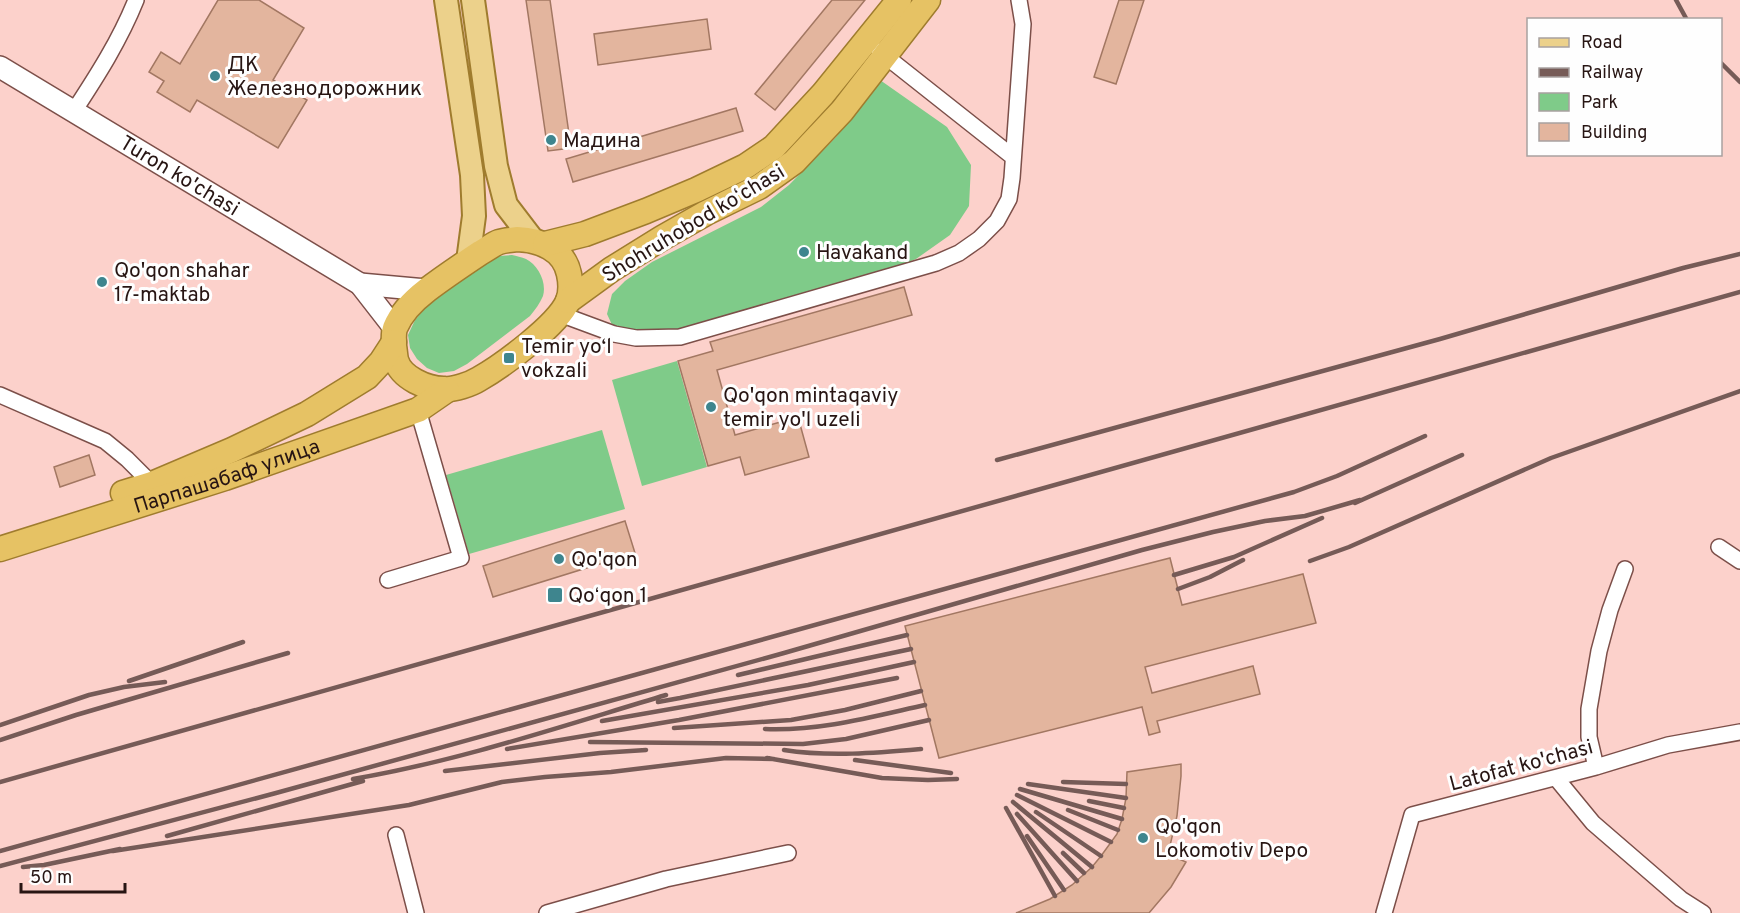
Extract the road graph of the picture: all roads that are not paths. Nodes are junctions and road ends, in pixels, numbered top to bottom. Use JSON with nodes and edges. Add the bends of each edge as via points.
{"nodes":[{"id":1,"x":136,"y":0,"type":"edge"},
{"id":2,"x":446,"y":0,"type":"edge"},
{"id":3,"x":473,"y":0,"type":"edge"},
{"id":4,"x":899,"y":0,"type":"edge"},
{"id":5,"x":928,"y":0,"type":"edge"},
{"id":6,"x":1019,"y":0,"type":"edge"},
{"id":7,"x":875,"y":48,"type":"junction"},
{"id":8,"x":0,"y":67,"type":"edge"},
{"id":9,"x":74,"y":111,"type":"junction"},
{"id":10,"x":1013,"y":157,"type":"junction"},
{"id":11,"x":539,"y":242,"type":"junction"},
{"id":12,"x":461,"y":266,"type":"junction"},
{"id":13,"x":360,"y":284,"type":"junction"},
{"id":14,"x":426,"y":290,"type":"junction"},
{"id":15,"x":564,"y":308,"type":"junction"},
{"id":16,"x":394,"y":336,"type":"junction"},
{"id":17,"x":447,"y":390,"type":"junction"},
{"id":18,"x":0,"y":395,"type":"edge"},
{"id":19,"x":418,"y":410,"type":"junction"},
{"id":20,"x":152,"y":484,"type":"junction"},
{"id":21,"x":0,"y":532,"type":"edge"},
{"id":22,"x":1719,"y":547,"type":"dead end"},
{"id":23,"x":0,"y":549,"type":"edge"},
{"id":24,"x":1740,"y":561,"type":"edge"},
{"id":25,"x":1625,"y":569,"type":"dead end"},
{"id":26,"x":388,"y":580,"type":"dead end"},
{"id":27,"x":1740,"y":732,"type":"edge"},
{"id":28,"x":1596,"y":767,"type":"junction"},
{"id":29,"x":1556,"y":778,"type":"junction"},
{"id":30,"x":396,"y":835,"type":"dead end"},
{"id":31,"x":788,"y":853,"type":"dead end"},
{"id":32,"x":416,"y":913,"type":"edge"},
{"id":33,"x":546,"y":913,"type":"edge"},
{"id":34,"x":1384,"y":913,"type":"edge"},
{"id":35,"x":1703,"y":913,"type":"edge"}],
"edges":[{"from":1,"to":9,"type":"street","via":[[97,77]]},
{"from":2,"to":12,"type":"main road","via":[[472,175],[474,216]]},
{"from":3,"to":11,"type":"main road","via":[[496,166],[506,205]]},
{"from":4,"to":7,"type":"highway","name":"Shohruhobod koʻchasi"},
{"from":5,"to":7,"type":"highway","name":"Shohruhobod koʻchasi"},
{"from":6,"to":10,"type":"street","via":[[1023,24]]},
{"from":7,"to":10,"type":"street"},
{"from":7,"to":11,"type":"highway","name":"Shohruhobod koʻchasi","via":[[823,94],[774,147],[746,165],[646,212],[585,234]]},
{"from":7,"to":15,"type":"highway","name":"Shohruhobod koʻchasi","via":[[842,111],[794,162],[759,187],[662,238],[612,270]]},
{"from":8,"to":9,"type":"main road","name":"Turon ko'chasi"},
{"from":9,"to":13,"type":"main road","name":"Turon ko'chasi"},
{"from":10,"to":15,"type":"street","via":[[1009,199],[997,221],[959,253],[936,263],[680,337],[614,334]]},
{"from":11,"to":12,"type":"highway","via":[[498,242]]},
{"from":11,"to":15,"type":"highway","via":[[558,253],[567,267],[571,285]]},
{"from":12,"to":14,"type":"highway"},
{"from":13,"to":14,"type":"main road","name":"Turon ko'chasi"},
{"from":13,"to":16,"type":"main road","name":"Turon ko'chasi"},
{"from":14,"to":16,"type":"highway","via":[[402,315]]},
{"from":15,"to":17,"type":"highway","via":[[543,333],[477,381]]},
{"from":16,"to":17,"type":"highway","via":[[396,362],[406,375]]},
{"from":16,"to":20,"type":"highway","name":"Парпашабаф улица","via":[[381,362],[367,377],[307,414]]},
{"from":17,"to":19,"type":"highway","name":"Парпашабаф улица"},
{"from":18,"to":20,"type":"street","via":[[105,441]]},
{"from":19,"to":23,"type":"highway","name":"Парпашабаф улица","via":[[225,478]]},
{"from":19,"to":26,"type":"street","via":[[461,558]]},
{"from":20,"to":21,"type":"highway","name":"Парпашабаф улица"},
{"from":22,"to":24,"type":"street"},
{"from":25,"to":28,"type":"street","via":[[1599,651],[1589,709],[1589,737]]},
{"from":27,"to":28,"type":"street","name":"Latofat ko'chasi","via":[[1668,745]]},
{"from":28,"to":29,"type":"street","name":"Latofat ko'chasi"},
{"from":29,"to":34,"type":"street","name":"Latofat ko'chasi","via":[[1412,815]]},
{"from":29,"to":35,"type":"street","via":[[1593,823],[1681,899]]},
{"from":30,"to":32,"type":"street"},
{"from":31,"to":33,"type":"street","via":[[666,879]]}]}
